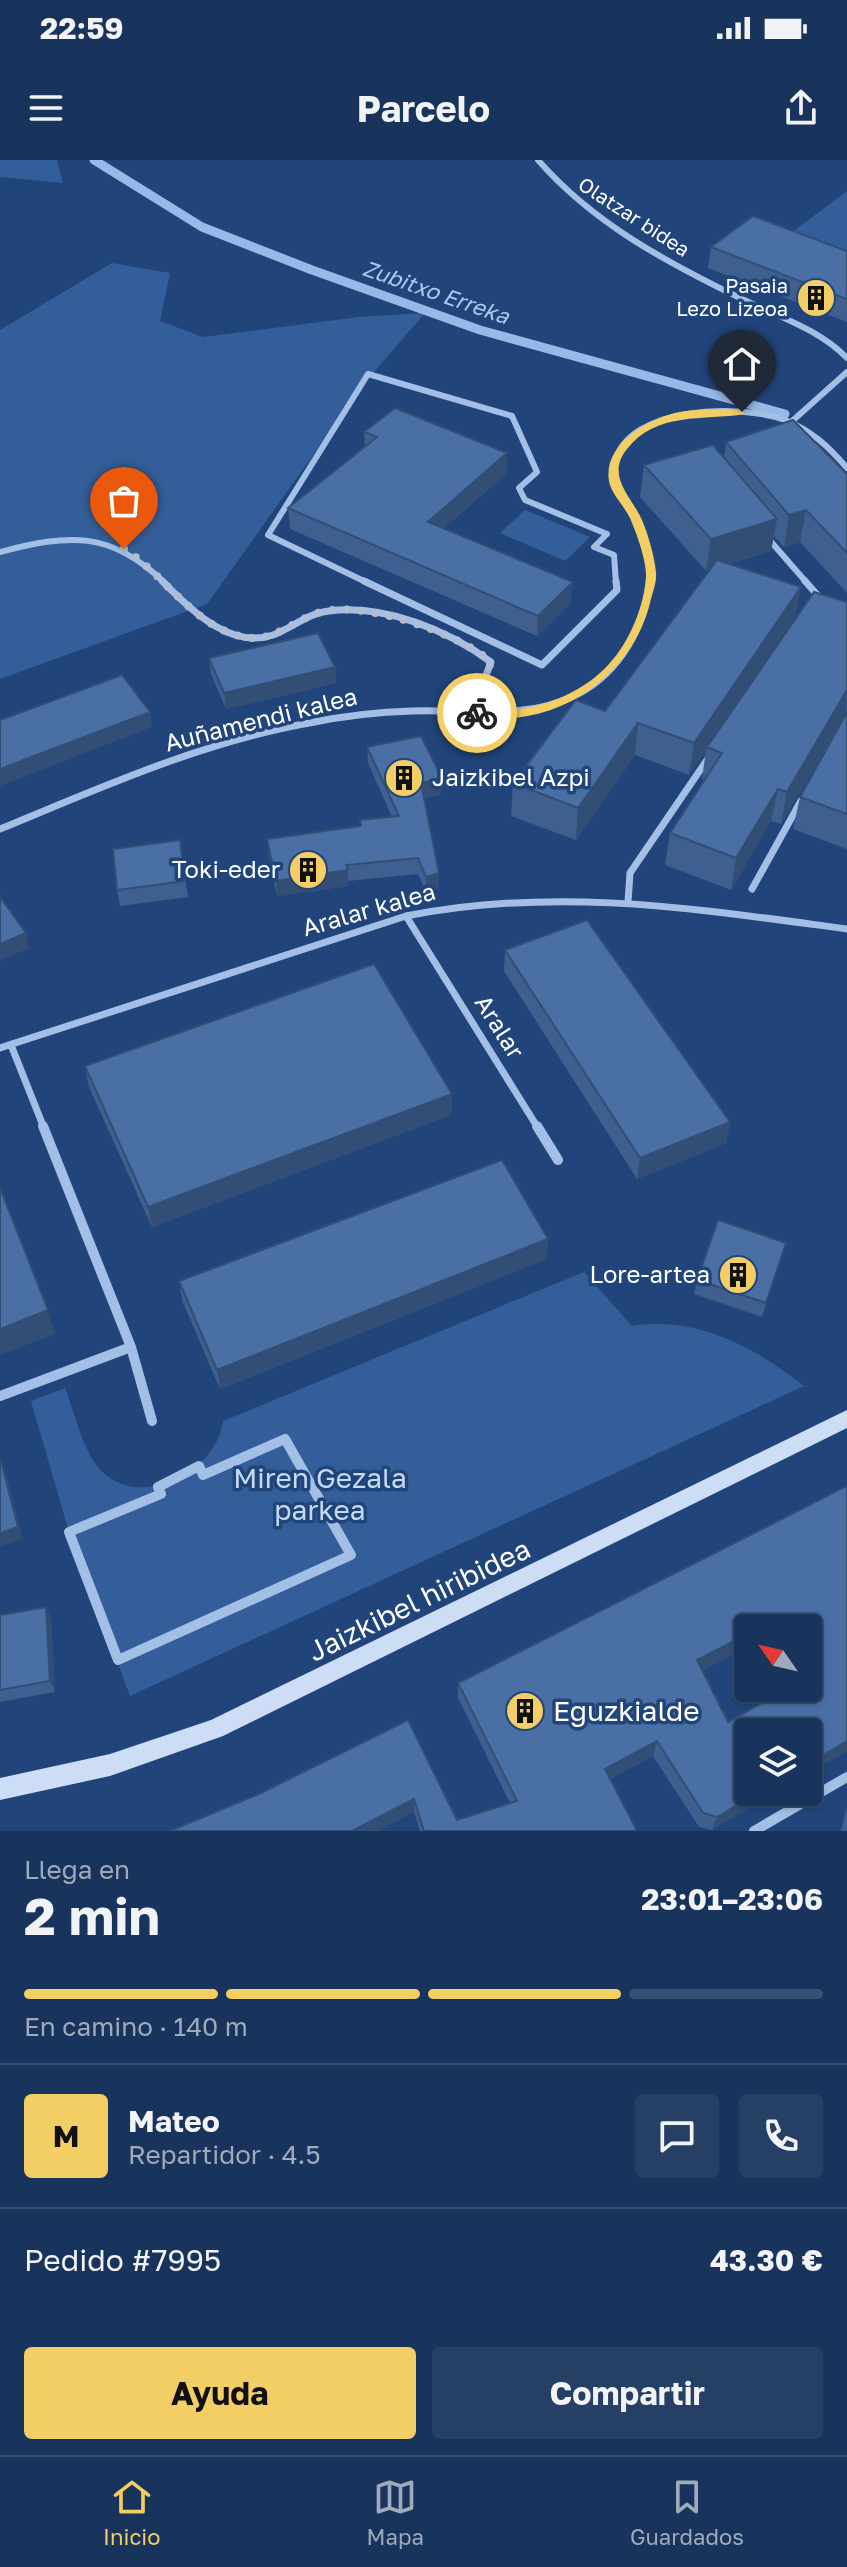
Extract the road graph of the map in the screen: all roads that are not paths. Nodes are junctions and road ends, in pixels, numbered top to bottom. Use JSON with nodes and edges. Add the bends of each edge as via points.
{"nodes":[{"id":1,"x":538,"y":160,"type":"edge"},
{"id":2,"x":847,"y":358,"type":"edge"},
{"id":3,"x":847,"y":372,"type":"edge"},
{"id":4,"x":790,"y":423,"type":"junction"},
{"id":5,"x":847,"y":468,"type":"edge"},
{"id":6,"x":757,"y":525,"type":"edge"},
{"id":7,"x":0,"y":552,"type":"edge"},
{"id":8,"x":818,"y":597,"type":"junction"},
{"id":9,"x":831,"y":603,"type":"edge"},
{"id":10,"x":809,"y":610,"type":"edge"},
{"id":11,"x":542,"y":665,"type":"joint"},
{"id":12,"x":472,"y":713,"type":"junction"},
{"id":13,"x":711,"y":755,"type":"edge"},
{"id":14,"x":810,"y":784,"type":"edge"},
{"id":15,"x":0,"y":829,"type":"edge"},
{"id":16,"x":752,"y":889,"type":"dead end"},
{"id":17,"x":628,"y":902,"type":"junction"},
{"id":18,"x":406,"y":916,"type":"junction"},
{"id":19,"x":847,"y":929,"type":"edge"},
{"id":20,"x":11,"y":1045,"type":"junction"},
{"id":21,"x":0,"y":1048,"type":"edge"},
{"id":22,"x":558,"y":1160,"type":"dead end"},
{"id":23,"x":131,"y":1347,"type":"junction"},
{"id":24,"x":0,"y":1396,"type":"edge"},
{"id":25,"x":847,"y":1419,"type":"edge"},
{"id":26,"x":152,"y":1421,"type":"dead end"},
{"id":27,"x":118,"y":1660,"type":"joint"},
{"id":28,"x":847,"y":1777,"type":"edge"},
{"id":29,"x":0,"y":1789,"type":"edge"},
{"id":30,"x":754,"y":1831,"type":"edge"}],
"edges":[{"from":1,"to":2,"type":"street","name":"Olatzar bidea","via":[[555,184],[602,220],[686,269],[831,341]]},
{"from":3,"to":4,"type":"street"},
{"from":4,"to":5,"type":"street","name":"Auñamendi kalea","via":[[819,439]]},
{"from":4,"to":12,"type":"street","name":"Auñamendi kalea","via":[[742,412],[698,412],[659,421],[630,439],[620,450],[613,476],[649,556],[650,592],[642,618],[614,666],[571,697],[540,710]]},
{"from":6,"to":8,"type":"street"},
{"from":7,"to":12,"type":"street","via":[[59,539],[110,543],[136,556],[198,615],[227,632],[255,638],[328,610],[356,610],[434,631],[477,649],[491,662]]},
{"from":8,"to":9,"type":"street"},
{"from":8,"to":10,"type":"street"},
{"from":11,"to":11,"type":"street","via":[[268,535],[368,374],[512,416],[537,472],[519,488],[525,500],[607,534],[594,547],[614,555],[617,590]]},
{"from":12,"to":15,"type":"street","name":"Auñamendi kalea","via":[[375,712],[300,726],[143,772]]},
{"from":13,"to":17,"type":"street","via":[[630,873]]},
{"from":14,"to":16,"type":"street"},
{"from":17,"to":18,"type":"street","name":"Aralar kalea","via":[[500,901]]},
{"from":17,"to":19,"type":"street","name":"Aralar kalea"},
{"from":18,"to":20,"type":"street","name":"Aralar kalea"},
{"from":18,"to":22,"type":"street","name":"Aralar"},
{"from":20,"to":21,"type":"street","name":"Aralar kalea"},
{"from":20,"to":23,"type":"street"},
{"from":23,"to":24,"type":"street"},
{"from":23,"to":26,"type":"street"},
{"from":25,"to":29,"type":"street","name":"Jaizkibel hiribidea","via":[[216,1729],[137,1759]]},
{"from":27,"to":27,"type":"street","via":[[351,1555],[285,1439],[203,1475],[199,1466],[158,1487],[161,1494],[69,1532]]},
{"from":28,"to":30,"type":"street"}]}
